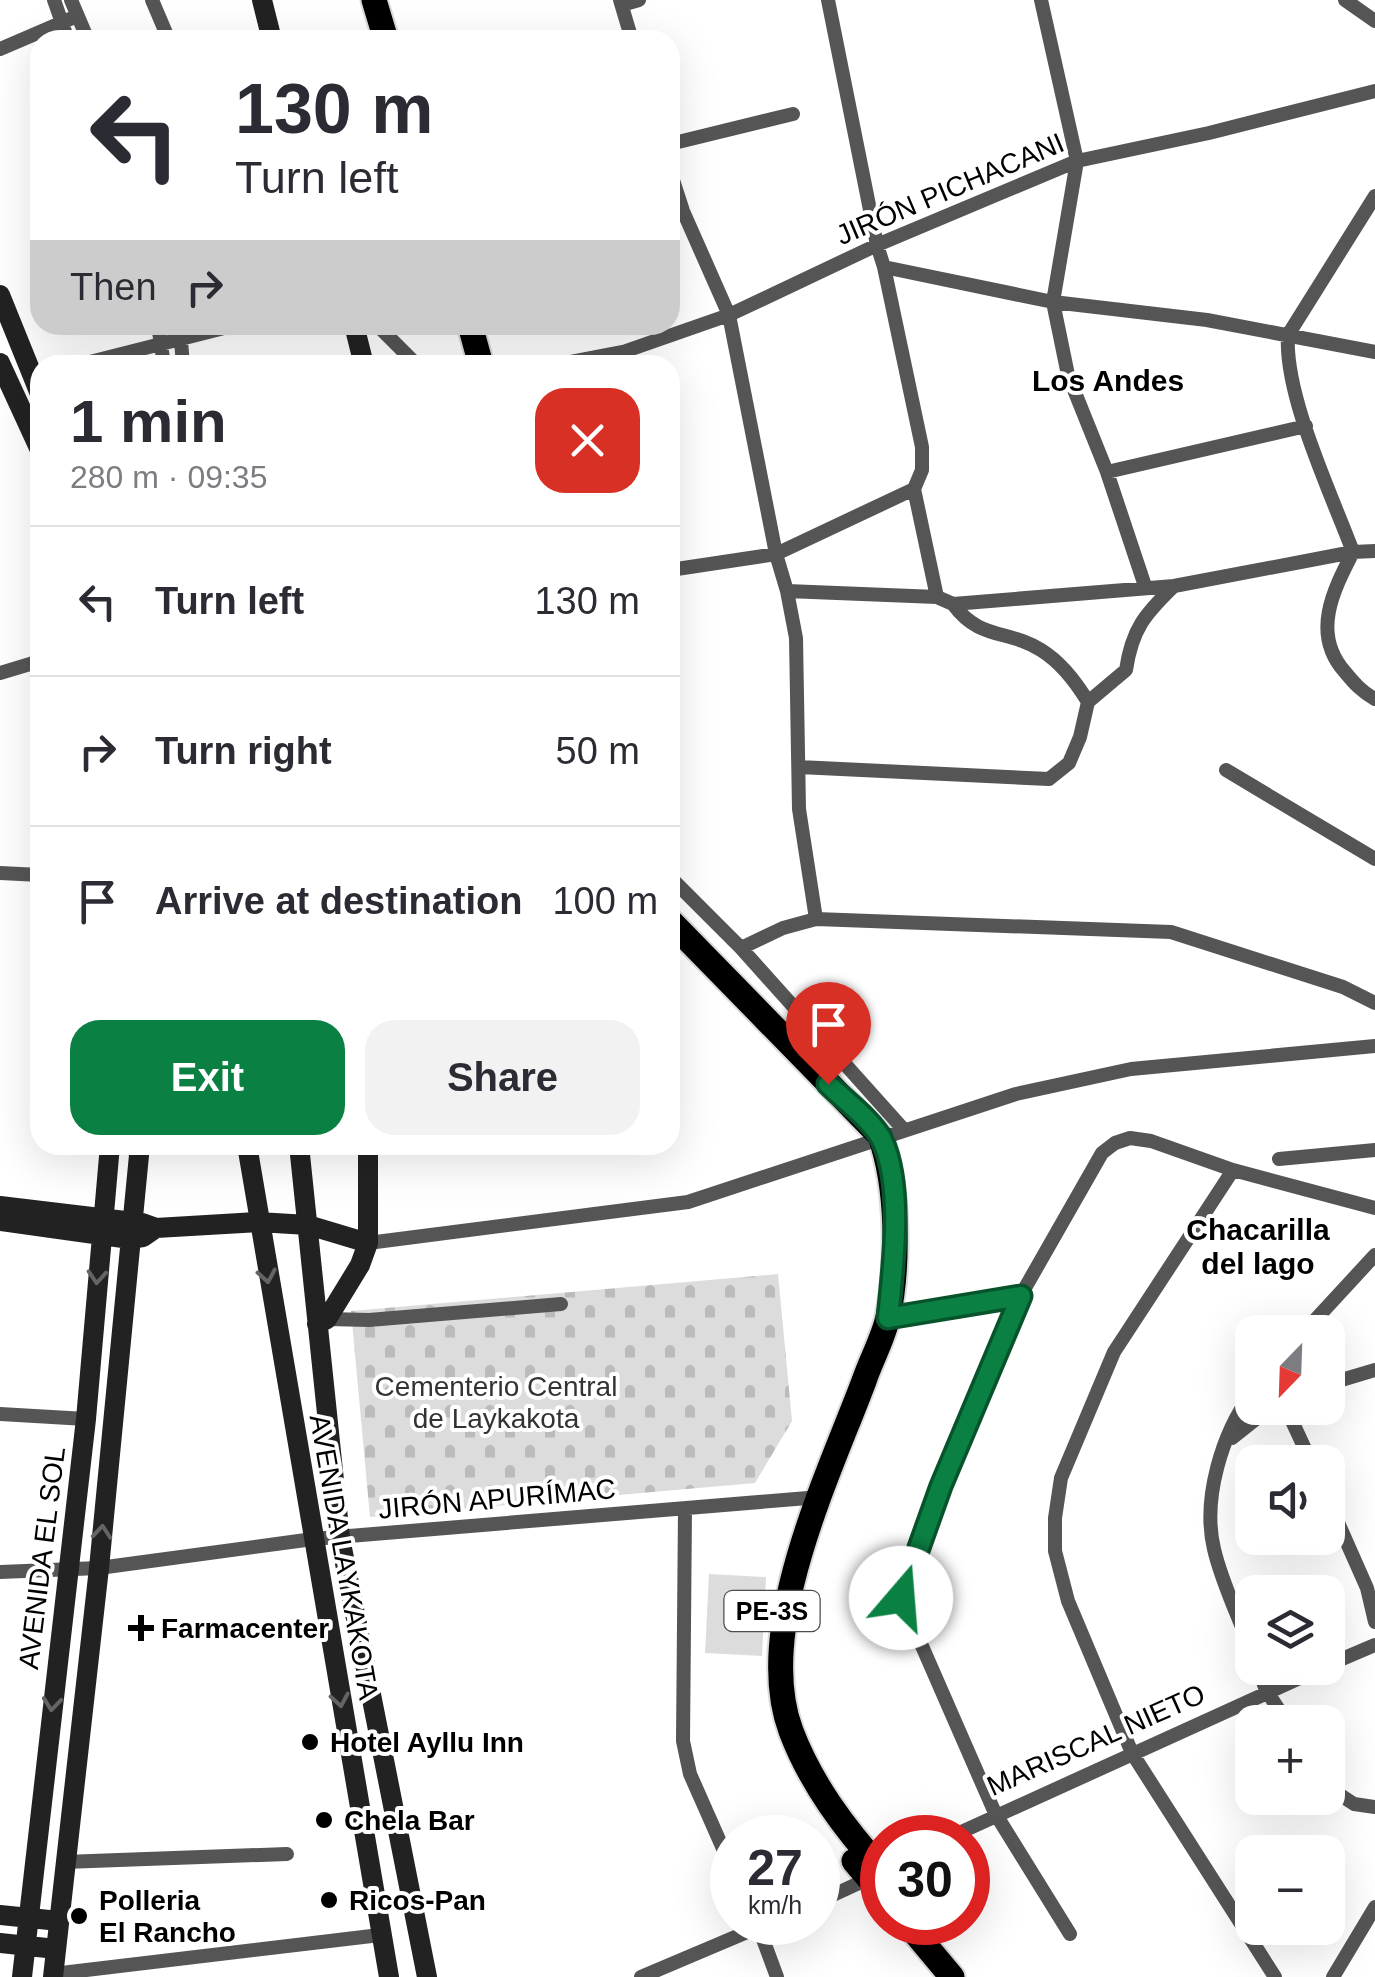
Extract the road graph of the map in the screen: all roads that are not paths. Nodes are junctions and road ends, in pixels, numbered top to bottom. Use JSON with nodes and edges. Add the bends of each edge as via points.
{"nodes":[{"id":1,"x":54,"y":0,"type":"edge"},
{"id":2,"x":71,"y":0,"type":"edge"},
{"id":3,"x":152,"y":0,"type":"edge"},
{"id":4,"x":262,"y":0,"type":"edge"},
{"id":5,"x":374,"y":0,"type":"edge"},
{"id":6,"x":640,"y":0,"type":"edge"},
{"id":7,"x":828,"y":0,"type":"edge"},
{"id":8,"x":1041,"y":0,"type":"edge"},
{"id":9,"x":1345,"y":0,"type":"edge"},
{"id":10,"x":621,"y":2,"type":"edge"},
{"id":11,"x":70,"y":20,"type":"junction"},
{"id":12,"x":1375,"y":21,"type":"edge"},
{"id":13,"x":46,"y":30,"type":"edge"},
{"id":14,"x":69,"y":30,"type":"edge"},
{"id":15,"x":79,"y":30,"type":"edge"},
{"id":16,"x":164,"y":30,"type":"edge"},
{"id":17,"x":270,"y":30,"type":"edge"},
{"id":18,"x":383,"y":30,"type":"edge"},
{"id":19,"x":629,"y":30,"type":"edge"},
{"id":20,"x":30,"y":37,"type":"edge"},
{"id":21,"x":0,"y":49,"type":"edge"},
{"id":22,"x":1375,"y":91,"type":"edge"},
{"id":23,"x":793,"y":114,"type":"dead end"},
{"id":24,"x":680,"y":142,"type":"edge"},
{"id":25,"x":1077,"y":161,"type":"junction"},
{"id":26,"x":1375,"y":196,"type":"edge"},
{"id":27,"x":680,"y":218,"type":"edge"},
{"id":28,"x":877,"y":245,"type":"junction"},
{"id":29,"x":884,"y":267,"type":"junction"},
{"id":30,"x":0,"y":295,"type":"edge"},
{"id":31,"x":1053,"y":302,"type":"junction"},
{"id":32,"x":729,"y":315,"type":"junction"},
{"id":33,"x":680,"y":332,"type":"edge"},
{"id":34,"x":1288,"y":334,"type":"junction"},
{"id":35,"x":160,"y":335,"type":"edge"},
{"id":36,"x":179,"y":335,"type":"edge"},
{"id":37,"x":202,"y":335,"type":"edge"},
{"id":38,"x":388,"y":335,"type":"edge"},
{"id":39,"x":672,"y":335,"type":"edge"},
{"id":40,"x":181,"y":341,"type":"junction"},
{"id":41,"x":162,"y":345,"type":"junction"},
{"id":42,"x":1375,"y":352,"type":"edge"},
{"id":43,"x":120,"y":355,"type":"edge"},
{"id":44,"x":163,"y":355,"type":"edge"},
{"id":45,"x":182,"y":355,"type":"edge"},
{"id":46,"x":407,"y":355,"type":"edge"},
{"id":47,"x":607,"y":355,"type":"edge"},
{"id":48,"x":30,"y":365,"type":"edge"},
{"id":49,"x":3,"y":377,"type":"edge"},
{"id":50,"x":30,"y":380,"type":"edge"},
{"id":51,"x":1306,"y":426,"type":"junction"},
{"id":52,"x":30,"y":430,"type":"edge"},
{"id":53,"x":1107,"y":472,"type":"junction"},
{"id":54,"x":914,"y":490,"type":"junction"},
{"id":55,"x":1375,"y":551,"type":"edge"},
{"id":56,"x":1353,"y":552,"type":"junction"},
{"id":57,"x":776,"y":554,"type":"junction"},
{"id":58,"x":680,"y":568,"type":"edge"},
{"id":59,"x":1146,"y":586,"type":"junction"},
{"id":60,"x":1174,"y":586,"type":"junction"},
{"id":61,"x":788,"y":591,"type":"junction"},
{"id":62,"x":937,"y":596,"type":"junction"},
{"id":63,"x":953,"y":604,"type":"junction"},
{"id":64,"x":30,"y":664,"type":"edge"},
{"id":65,"x":0,"y":673,"type":"edge"},
{"id":66,"x":1375,"y":698,"type":"edge"},
{"id":67,"x":1088,"y":702,"type":"junction"},
{"id":68,"x":799,"y":767,"type":"junction"},
{"id":69,"x":1226,"y":770,"type":"dead end"},
{"id":70,"x":1375,"y":859,"type":"edge"},
{"id":71,"x":0,"y":873,"type":"edge"},
{"id":72,"x":30,"y":875,"type":"edge"},
{"id":73,"x":680,"y":887,"type":"edge"},
{"id":74,"x":816,"y":919,"type":"junction"},
{"id":75,"x":680,"y":931,"type":"edge"},
{"id":76,"x":741,"y":948,"type":"junction"},
{"id":77,"x":1375,"y":1003,"type":"edge"},
{"id":78,"x":1375,"y":1046,"type":"edge"},
{"id":79,"x":892,"y":1133,"type":"junction"},
{"id":80,"x":1375,"y":1150,"type":"edge"},
{"id":81,"x":109,"y":1155,"type":"edge"},
{"id":82,"x":139,"y":1155,"type":"edge"},
{"id":83,"x":248,"y":1155,"type":"edge"},
{"id":84,"x":300,"y":1155,"type":"edge"},
{"id":85,"x":368,"y":1155,"type":"edge"},
{"id":86,"x":1279,"y":1159,"type":"dead end"},
{"id":87,"x":1233,"y":1170,"type":"junction"},
{"id":88,"x":0,"y":1206,"type":"edge"},
{"id":89,"x":1375,"y":1208,"type":"edge"},
{"id":90,"x":0,"y":1222,"type":"edge"},
{"id":91,"x":258,"y":1222,"type":"junction"},
{"id":92,"x":308,"y":1225,"type":"junction"},
{"id":93,"x":102,"y":1227,"type":"junction"},
{"id":94,"x":131,"y":1230,"type":"junction"},
{"id":95,"x":368,"y":1243,"type":"junction"},
{"id":96,"x":1375,"y":1254,"type":"edge"},
{"id":97,"x":1021,"y":1296,"type":"junction"},
{"id":98,"x":561,"y":1304,"type":"dead end"},
{"id":99,"x":1319,"y":1315,"type":"edge"},
{"id":100,"x":888,"y":1318,"type":"junction"},
{"id":101,"x":322,"y":1321,"type":"junction"},
{"id":102,"x":1375,"y":1370,"type":"edge"},
{"id":103,"x":1345,"y":1379,"type":"edge"},
{"id":104,"x":0,"y":1414,"type":"edge"},
{"id":105,"x":86,"y":1420,"type":"junction"},
{"id":106,"x":1236,"y":1425,"type":"edge"},
{"id":107,"x":1249,"y":1425,"type":"edge"},
{"id":108,"x":1228,"y":1442,"type":"junction"},
{"id":109,"x":813,"y":1496,"type":"junction"},
{"id":110,"x":684,"y":1509,"type":"junction"},
{"id":111,"x":1345,"y":1534,"type":"edge"},
{"id":112,"x":340,"y":1538,"type":"junction"},
{"id":113,"x":313,"y":1539,"type":"junction"},
{"id":114,"x":67,"y":1568,"type":"junction"},
{"id":115,"x":99,"y":1568,"type":"junction"},
{"id":116,"x":0,"y":1572,"type":"edge"},
{"id":117,"x":1371,"y":1587,"type":"edge"},
{"id":118,"x":1235,"y":1605,"type":"edge"},
{"id":119,"x":1375,"y":1622,"type":"edge"},
{"id":120,"x":1375,"y":1646,"type":"edge"},
{"id":121,"x":1345,"y":1658,"type":"edge"},
{"id":122,"x":1264,"y":1685,"type":"edge"},
{"id":123,"x":1278,"y":1685,"type":"edge"},
{"id":124,"x":1266,"y":1690,"type":"junction"},
{"id":125,"x":1276,"y":1705,"type":"edge"},
{"id":126,"x":1132,"y":1753,"type":"junction"},
{"id":127,"x":1345,"y":1798,"type":"edge"},
{"id":128,"x":1375,"y":1808,"type":"edge"},
{"id":129,"x":995,"y":1813,"type":"junction"},
{"id":130,"x":990,"y":1816,"type":"edge"},
{"id":131,"x":710,"y":1819,"type":"edge"},
{"id":132,"x":287,"y":1854,"type":"dead end"},
{"id":133,"x":860,"y":1857,"type":"edge"},
{"id":134,"x":64,"y":1862,"type":"junction"},
{"id":135,"x":1374,"y":1912,"type":"edge"},
{"id":136,"x":0,"y":1915,"type":"edge"},
{"id":137,"x":29,"y":1918,"type":"junction"},
{"id":138,"x":59,"y":1921,"type":"junction"},
{"id":139,"x":380,"y":1934,"type":"junction"},
{"id":140,"x":1070,"y":1934,"type":"dead end"},
{"id":141,"x":0,"y":1943,"type":"edge"},
{"id":142,"x":724,"y":1945,"type":"edge"},
{"id":143,"x":768,"y":1945,"type":"edge"},
{"id":144,"x":925,"y":1945,"type":"edge"},
{"id":145,"x":944,"y":1945,"type":"edge"},
{"id":146,"x":26,"y":1946,"type":"junction"},
{"id":147,"x":56,"y":1949,"type":"junction"},
{"id":148,"x":678,"y":1971,"type":"edge"},
{"id":149,"x":53,"y":1975,"type":"edge"},
{"id":150,"x":22,"y":1977,"type":"edge"},
{"id":151,"x":389,"y":1977,"type":"edge"},
{"id":152,"x":428,"y":1977,"type":"edge"},
{"id":153,"x":641,"y":1977,"type":"edge"},
{"id":154,"x":777,"y":1977,"type":"edge"},
{"id":155,"x":952,"y":1977,"type":"edge"},
{"id":156,"x":970,"y":1977,"type":"edge"},
{"id":157,"x":1276,"y":1977,"type":"edge"},
{"id":158,"x":1334,"y":1977,"type":"edge"}],
"edges":[{"from":1,"to":11,"type":"street"},
{"from":2,"to":11,"type":"street"},
{"from":3,"to":16,"type":"street"},
{"from":4,"to":17,"type":"street"},
{"from":5,"to":18,"type":"highway"},
{"from":6,"to":10,"type":"street"},
{"from":7,"to":28,"type":"street"},
{"from":8,"to":25,"type":"street"},
{"from":9,"to":12,"type":"street"},
{"from":10,"to":19,"type":"street"},
{"from":11,"to":13,"type":"street"},
{"from":11,"to":14,"type":"street"},
{"from":11,"to":15,"type":"street"},
{"from":20,"to":21,"type":"street"},
{"from":22,"to":25,"type":"street","name":"JIRÓN PICHACANI"},
{"from":23,"to":24,"type":"street"},
{"from":25,"to":28,"type":"street","name":"JIRÓN PICHACANI"},
{"from":25,"to":31,"type":"street"},
{"from":26,"to":34,"type":"street"},
{"from":27,"to":32,"type":"street"},
{"from":28,"to":29,"type":"street"},
{"from":28,"to":32,"type":"street","name":"JIRÓN PICHACANI"},
{"from":29,"to":31,"type":"street"},
{"from":29,"to":54,"type":"street","via":[[922,446]]},
{"from":30,"to":48,"type":"street"},
{"from":31,"to":34,"type":"street"},
{"from":31,"to":53,"type":"street","via":[[1068,375]]},
{"from":32,"to":33,"type":"street","name":"JIRÓN PICHACANI"},
{"from":32,"to":57,"type":"street"},
{"from":34,"to":42,"type":"street"},
{"from":34,"to":51,"type":"street","via":[[1286,356]]},
{"from":35,"to":41,"type":"street"},
{"from":36,"to":40,"type":"street"},
{"from":37,"to":40,"type":"street"},
{"from":38,"to":46,"type":"street"},
{"from":39,"to":47,"type":"street","name":"JIRÓN PICHACANI"},
{"from":40,"to":41,"type":"street"},
{"from":40,"to":45,"type":"street"},
{"from":41,"to":43,"type":"street"},
{"from":41,"to":44,"type":"street"},
{"from":49,"to":50,"type":"street"},
{"from":49,"to":52,"type":"street"},
{"from":51,"to":53,"type":"street"},
{"from":51,"to":56,"type":"street"},
{"from":53,"to":59,"type":"street"},
{"from":54,"to":57,"type":"street"},
{"from":54,"to":62,"type":"street"},
{"from":55,"to":56,"type":"street"},
{"from":56,"to":60,"type":"street"},
{"from":56,"to":66,"type":"street","via":[[1327,613],[1326,639],[1337,664]]},
{"from":57,"to":58,"type":"street"},
{"from":57,"to":61,"type":"street"},
{"from":59,"to":60,"type":"street"},
{"from":59,"to":63,"type":"street"},
{"from":60,"to":67,"type":"street","via":[[1130,640],[1126,670]]},
{"from":61,"to":62,"type":"street"},
{"from":61,"to":68,"type":"street","via":[[796,638]]},
{"from":62,"to":63,"type":"street"},
{"from":63,"to":67,"type":"street","via":[[982,630],[1040,648]]},
{"from":64,"to":65,"type":"street"},
{"from":67,"to":68,"type":"street","via":[[1069,763],[1050,779]]},
{"from":68,"to":74,"type":"street"},
{"from":69,"to":70,"type":"street"},
{"from":71,"to":72,"type":"street"},
{"from":73,"to":76,"type":"street"},
{"from":74,"to":76,"type":"street"},
{"from":74,"to":77,"type":"street","via":[[1171,932],[1343,986]]},
{"from":75,"to":79,"type":"highway"},
{"from":76,"to":79,"type":"street"},
{"from":78,"to":79,"type":"street","via":[[1130,1069],[1016,1094]]},
{"from":79,"to":95,"type":"street","via":[[688,1202]]},
{"from":79,"to":100,"type":"highway","number":"PE-3S"},
{"from":80,"to":86,"type":"street"},
{"from":81,"to":93,"type":"street","name":"AVENIDA EL SOL"},
{"from":82,"to":94,"type":"street","name":"AVENIDA EL SOL"},
{"from":83,"to":91,"type":"street","name":"AVENIDA LAYKAKOTA"},
{"from":84,"to":92,"type":"street","name":"AVENIDA LAYKAKOTA"},
{"from":85,"to":95,"type":"street"},
{"from":87,"to":89,"type":"street"},
{"from":87,"to":97,"type":"street","via":[[1151,1142],[1116,1143],[1102,1153]]},
{"from":87,"to":126,"type":"street","via":[[1114,1352],[1061,1478],[1055,1518],[1059,1568]]},
{"from":88,"to":93,"type":"street"},
{"from":90,"to":93,"type":"street"},
{"from":91,"to":92,"type":"street"},
{"from":91,"to":94,"type":"street","via":[[156,1228],[143,1236]]},
{"from":91,"to":113,"type":"street","name":"AVENIDA LAYKAKOTA","one_way":true},
{"from":92,"to":95,"type":"street"},
{"from":92,"to":101,"type":"street","name":"AVENIDA LAYKAKOTA"},
{"from":93,"to":94,"type":"street"},
{"from":93,"to":105,"type":"street","name":"AVENIDA EL SOL","one_way":true},
{"from":115,"to":94,"type":"street","name":"AVENIDA EL SOL","one_way":true},
{"from":95,"to":101,"type":"street"},
{"from":96,"to":99,"type":"street"},
{"from":97,"to":100,"type":"street"},
{"from":97,"to":129,"type":"street","via":[[901,1598]]},
{"from":98,"to":101,"type":"street"},
{"from":100,"to":109,"type":"highway","number":"PE-3S","via":[[856,1371]]},
{"from":101,"to":112,"type":"street","name":"AVENIDA LAYKAKOTA"},
{"from":102,"to":103,"type":"street"},
{"from":104,"to":105,"type":"street"},
{"from":105,"to":114,"type":"street","name":"AVENIDA EL SOL"},
{"from":106,"to":108,"type":"street"},
{"from":107,"to":108,"type":"street"},
{"from":108,"to":118,"type":"street","via":[[1212,1502],[1214,1548]]},
{"from":109,"to":110,"type":"street","name":"JIRÓN APURÍMAC"},
{"from":109,"to":133,"type":"highway","number":"PE-3S","via":[[771,1613],[766,1668],[776,1731],[804,1794]]},
{"from":110,"to":112,"type":"street","name":"JIRÓN APURÍMAC"},
{"from":110,"to":131,"type":"street","via":[[683,1740]]},
{"from":111,"to":117,"type":"street"},
{"from":112,"to":113,"type":"street","name":"JIRÓN APURÍMAC"},
{"from":112,"to":152,"type":"street","name":"AVENIDA LAYKAKOTA"},
{"from":113,"to":115,"type":"street","name":"JIRÓN APURÍMAC"},
{"from":113,"to":139,"type":"street","name":"AVENIDA LAYKAKOTA","one_way":true},
{"from":114,"to":115,"type":"street","name":"JIRÓN APURÍMAC"},
{"from":114,"to":116,"type":"street","name":"JIRÓN APURÍMAC"},
{"from":114,"to":137,"type":"street","name":"AVENIDA EL SOL","one_way":true},
{"from":115,"to":134,"type":"street","name":"AVENIDA EL SOL"},
{"from":117,"to":119,"type":"street"},
{"from":120,"to":121,"type":"street","name":"MARISCAL NIETO"},
{"from":122,"to":124,"type":"street"},
{"from":123,"to":124,"type":"street","name":"MARISCAL NIETO"},
{"from":124,"to":125,"type":"street"},
{"from":124,"to":126,"type":"street","name":"MARISCAL NIETO"},
{"from":126,"to":129,"type":"street","name":"MARISCAL NIETO"},
{"from":126,"to":157,"type":"street"},
{"from":127,"to":128,"type":"street"},
{"from":129,"to":130,"type":"street","name":"MARISCAL NIETO"},
{"from":129,"to":140,"type":"street"},
{"from":132,"to":134,"type":"street"},
{"from":134,"to":138,"type":"street","name":"AVENIDA EL SOL"},
{"from":135,"to":158,"type":"street"},
{"from":136,"to":137,"type":"street"},
{"from":137,"to":138,"type":"street"},
{"from":137,"to":146,"type":"street","name":"AVENIDA EL SOL"},
{"from":138,"to":147,"type":"street","name":"AVENIDA EL SOL"},
{"from":139,"to":149,"type":"street"},
{"from":139,"to":151,"type":"street","name":"AVENIDA LAYKAKOTA"},
{"from":141,"to":146,"type":"street"},
{"from":142,"to":148,"type":"street"},
{"from":143,"to":154,"type":"street"},
{"from":144,"to":155,"type":"highway"},
{"from":145,"to":156,"type":"highway"},
{"from":146,"to":147,"type":"street"},
{"from":146,"to":150,"type":"street","name":"AVENIDA EL SOL"},
{"from":147,"to":149,"type":"street","name":"AVENIDA EL SOL"},
{"from":148,"to":153,"type":"street"}]}
